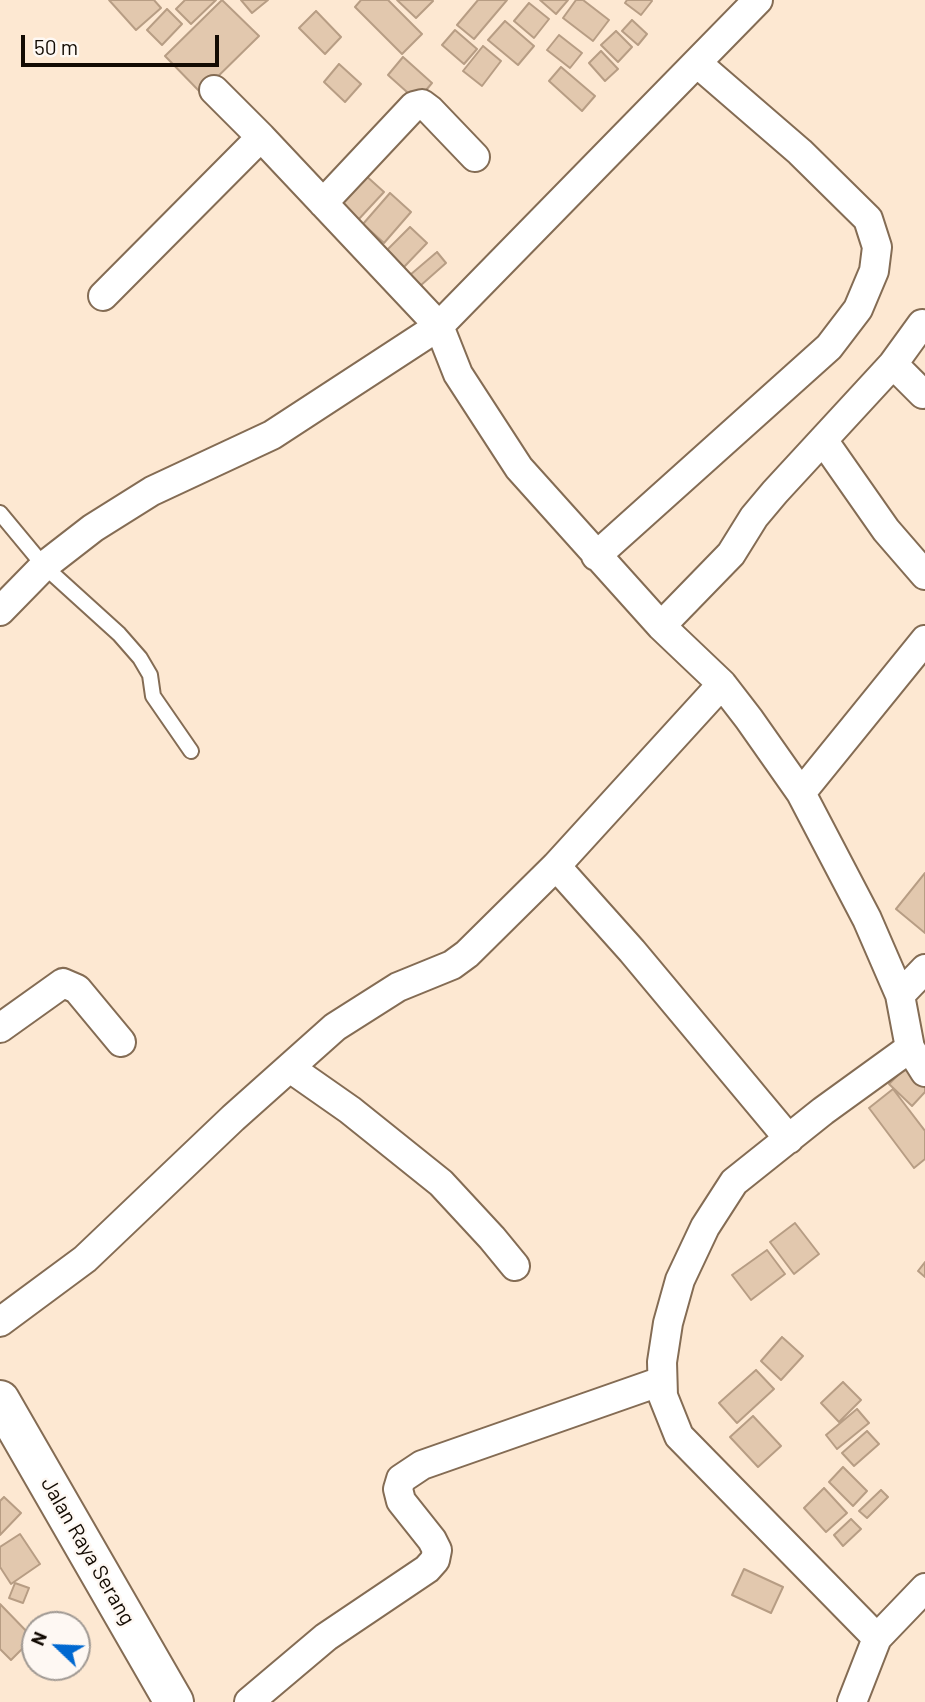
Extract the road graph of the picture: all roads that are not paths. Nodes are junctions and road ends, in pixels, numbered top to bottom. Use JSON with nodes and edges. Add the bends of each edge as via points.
{"nodes":[{"id":1,"x":758,"y":0,"type":"edge"},
{"id":2,"x":697,"y":63,"type":"junction"},
{"id":3,"x":214,"y":90,"type":"dead end"},
{"id":4,"x":261,"y":137,"type":"junction"},
{"id":5,"x":475,"y":157,"type":"dead end"},
{"id":6,"x":323,"y":203,"type":"junction"},
{"id":7,"x":103,"y":296,"type":"dead end"},
{"id":8,"x":922,"y":324,"type":"dead end"},
{"id":9,"x":439,"y":326,"type":"junction"},
{"id":10,"x":893,"y":364,"type":"junction"},
{"id":11,"x":923,"y":394,"type":"dead end"},
{"id":12,"x":823,"y":440,"type":"junction"},
{"id":13,"x":0,"y":513,"type":"edge"},
{"id":14,"x":596,"y":556,"type":"junction"},
{"id":15,"x":44,"y":566,"type":"junction"},
{"id":16,"x":925,"y":575,"type":"edge"},
{"id":17,"x":0,"y":611,"type":"edge"},
{"id":18,"x":661,"y":626,"type":"junction"},
{"id":19,"x":925,"y":640,"type":"edge"},
{"id":20,"x":722,"y":684,"type":"junction"},
{"id":21,"x":191,"y":751,"type":"dead end"},
{"id":22,"x":801,"y":793,"type":"junction"},
{"id":23,"x":555,"y":866,"type":"junction"},
{"id":24,"x":925,"y":969,"type":"edge"},
{"id":25,"x":900,"y":995,"type":"junction"},
{"id":26,"x":0,"y":1028,"type":"edge"},
{"id":27,"x":121,"y":1042,"type":"dead end"},
{"id":28,"x":910,"y":1048,"type":"junction"},
{"id":29,"x":290,"y":1068,"type":"junction"},
{"id":30,"x":925,"y":1072,"type":"edge"},
{"id":31,"x":789,"y":1139,"type":"junction"},
{"id":32,"x":515,"y":1266,"type":"dead end"},
{"id":33,"x":0,"y":1322,"type":"edge"},
{"id":34,"x":663,"y":1381,"type":"junction"},
{"id":35,"x":0,"y":1401,"type":"edge"},
{"id":36,"x":925,"y":1588,"type":"edge"},
{"id":37,"x":877,"y":1638,"type":"junction"},
{"id":38,"x":174,"y":1702,"type":"edge"},
{"id":39,"x":250,"y":1702,"type":"edge"},
{"id":40,"x":852,"y":1702,"type":"edge"}],
"edges":[{"from":1,"to":2,"type":"street"},
{"from":2,"to":9,"type":"street"},
{"from":2,"to":14,"type":"street","via":[[800,152],[868,219],[877,247],[874,271],[858,309],[829,347]]},
{"from":3,"to":4,"type":"street"},
{"from":4,"to":6,"type":"street"},
{"from":4,"to":7,"type":"street"},
{"from":5,"to":6,"type":"street","via":[[422,104],[414,106]]},
{"from":6,"to":9,"type":"street"},
{"from":8,"to":10,"type":"street"},
{"from":9,"to":14,"type":"street","via":[[458,374],[519,468]]},
{"from":9,"to":15,"type":"street","via":[[272,435],[152,491]]},
{"from":10,"to":11,"type":"street"},
{"from":10,"to":12,"type":"street"},
{"from":12,"to":16,"type":"street","via":[[886,530]]},
{"from":12,"to":18,"type":"street","via":[[754,517],[731,554]]},
{"from":13,"to":15,"type":"lane"},
{"from":14,"to":18,"type":"street"},
{"from":15,"to":17,"type":"street"},
{"from":15,"to":21,"type":"lane","via":[[140,658],[150,674],[153,696]]},
{"from":18,"to":20,"type":"street"},
{"from":19,"to":22,"type":"street"},
{"from":20,"to":22,"type":"street"},
{"from":20,"to":23,"type":"street"},
{"from":22,"to":25,"type":"street","via":[[867,919]]},
{"from":23,"to":29,"type":"street","via":[[467,954],[369,1004],[335,1027]]},
{"from":23,"to":31,"type":"street"},
{"from":24,"to":25,"type":"street"},
{"from":25,"to":28,"type":"street"},
{"from":26,"to":27,"type":"street","via":[[63,983],[77,989]]},
{"from":28,"to":30,"type":"street"},
{"from":28,"to":31,"type":"street"},
{"from":29,"to":32,"type":"street","via":[[441,1183]]},
{"from":29,"to":33,"type":"street","via":[[85,1259]]},
{"from":31,"to":34,"type":"street","via":[[734,1182],[705,1227],[680,1280],[668,1323]]},
{"from":34,"to":37,"type":"street","via":[[663,1396],[679,1436]]},
{"from":34,"to":39,"type":"street","via":[[422,1465],[401,1479],[401,1501],[432,1540],[435,1560],[326,1637]]},
{"from":35,"to":38,"type":"highway","name":"Jalan Raya Serang"},
{"from":36,"to":37,"type":"street"},
{"from":37,"to":40,"type":"street"}]}
